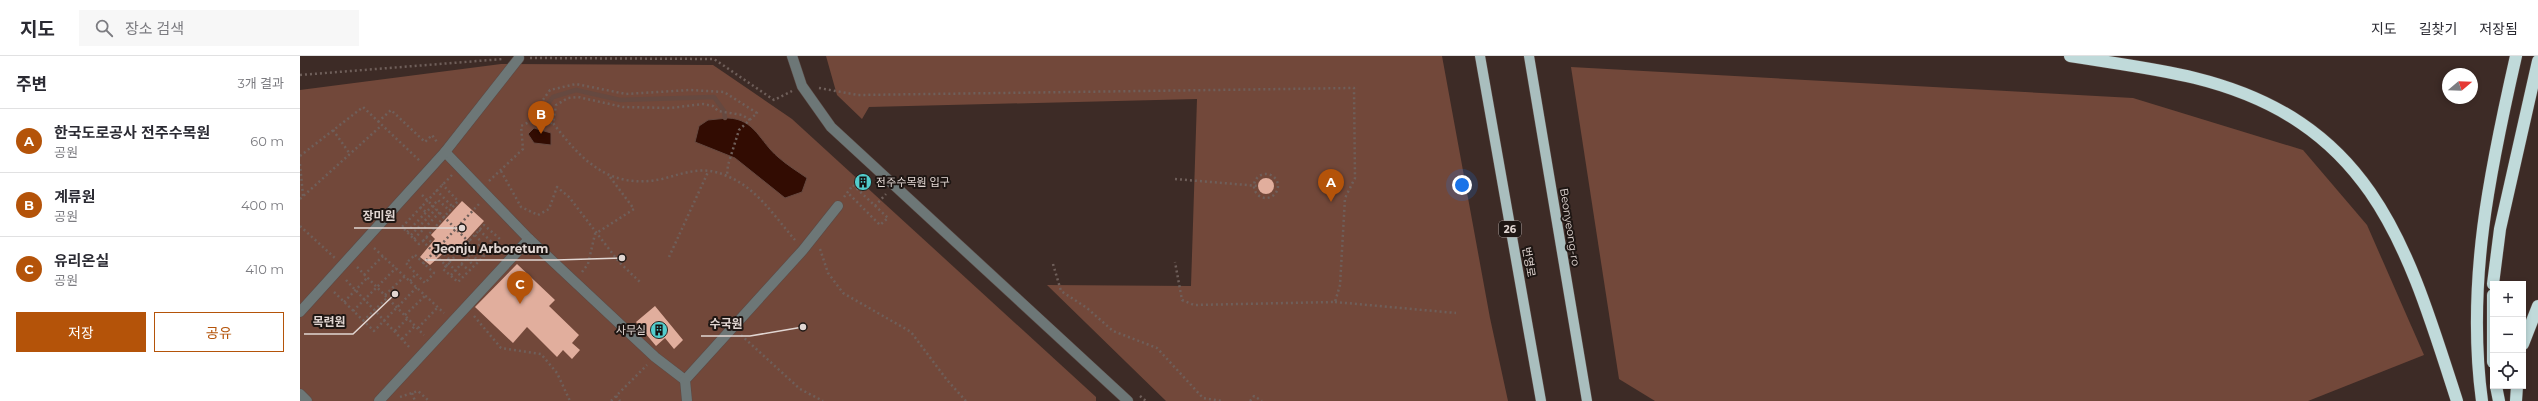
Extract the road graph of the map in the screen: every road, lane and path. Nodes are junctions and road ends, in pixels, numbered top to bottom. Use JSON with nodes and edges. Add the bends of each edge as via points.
{"nodes":[{"id":1,"x":792,"y":56,"type":"edge"},
{"id":2,"x":1480,"y":56,"type":"edge"},
{"id":3,"x":1529,"y":56,"type":"edge"},
{"id":4,"x":2070,"y":56,"type":"edge"},
{"id":5,"x":2516,"y":56,"type":"edge"},
{"id":6,"x":519,"y":58,"type":"junction"},
{"id":7,"x":2538,"y":61,"type":"edge"},
{"id":8,"x":300,"y":75,"type":"edge"},
{"id":9,"x":802,"y":86,"type":"junction"},
{"id":10,"x":750,"y":120,"type":"junction"},
{"id":11,"x":378,"y":122,"type":"junction"},
{"id":12,"x":532,"y":122,"type":"junction"},
{"id":13,"x":553,"y":123,"type":"junction"},
{"id":14,"x":382,"y":125,"type":"junction"},
{"id":15,"x":333,"y":130,"type":"junction"},
{"id":16,"x":445,"y":152,"type":"junction"},
{"id":17,"x":350,"y":154,"type":"junction"},
{"id":18,"x":300,"y":156,"type":"edge"},
{"id":19,"x":300,"y":164,"type":"edge"},
{"id":20,"x":459,"y":167,"type":"junction"},
{"id":21,"x":429,"y":169,"type":"junction"},
{"id":22,"x":501,"y":171,"type":"junction"},
{"id":23,"x":708,"y":172,"type":"junction"},
{"id":24,"x":727,"y":175,"type":"junction"},
{"id":25,"x":610,"y":176,"type":"junction"},
{"id":26,"x":1175,"y":179,"type":"dead end"},
{"id":27,"x":442,"y":184,"type":"junction"},
{"id":28,"x":1254,"y":185,"type":"junction"},
{"id":29,"x":1259,"y":186,"type":"dead end"},
{"id":30,"x":413,"y":187,"type":"junction"},
{"id":31,"x":436,"y":190,"type":"junction"},
{"id":32,"x":890,"y":191,"type":"dead end"},
{"id":33,"x":847,"y":192,"type":"junction"},
{"id":34,"x":483,"y":193,"type":"junction"},
{"id":35,"x":303,"y":196,"type":"junction"},
{"id":36,"x":300,"y":199,"type":"edge"},
{"id":37,"x":427,"y":200,"type":"junction"},
{"id":38,"x":433,"y":205,"type":"junction"},
{"id":39,"x":444,"y":205,"type":"junction"},
{"id":40,"x":420,"y":206,"type":"junction"},
{"id":41,"x":838,"y":206,"type":"joint"},
{"id":42,"x":875,"y":206,"type":"junction"},
{"id":43,"x":453,"y":207,"type":"junction"},
{"id":44,"x":438,"y":210,"type":"junction"},
{"id":45,"x":450,"y":211,"type":"junction"},
{"id":46,"x":416,"y":212,"type":"junction"},
{"id":47,"x":426,"y":212,"type":"junction"},
{"id":48,"x":445,"y":216,"type":"junction"},
{"id":49,"x":421,"y":217,"type":"junction"},
{"id":50,"x":411,"y":218,"type":"junction"},
{"id":51,"x":434,"y":218,"type":"junction"},
{"id":52,"x":416,"y":222,"type":"junction"},
{"id":53,"x":439,"y":223,"type":"junction"},
{"id":54,"x":428,"y":224,"type":"junction"},
{"id":55,"x":300,"y":226,"type":"edge"},
{"id":56,"x":457,"y":228,"type":"junction"},
{"id":57,"x":432,"y":230,"type":"junction"},
{"id":58,"x":479,"y":230,"type":"junction"},
{"id":59,"x":407,"y":232,"type":"junction"},
{"id":60,"x":595,"y":234,"type":"junction"},
{"id":61,"x":475,"y":235,"type":"junction"},
{"id":62,"x":411,"y":236,"type":"junction"},
{"id":63,"x":426,"y":237,"type":"junction"},
{"id":64,"x":365,"y":239,"type":"junction"},
{"id":65,"x":414,"y":239,"type":"junction"},
{"id":66,"x":528,"y":239,"type":"junction"},
{"id":67,"x":811,"y":240,"type":"junction"},
{"id":68,"x":423,"y":241,"type":"junction"},
{"id":69,"x":469,"y":241,"type":"junction"},
{"id":70,"x":482,"y":242,"type":"junction"},
{"id":71,"x":495,"y":245,"type":"junction"},
{"id":72,"x":465,"y":246,"type":"junction"},
{"id":73,"x":438,"y":248,"type":"junction"},
{"id":74,"x":476,"y":248,"type":"junction"},
{"id":75,"x":375,"y":249,"type":"junction"},
{"id":76,"x":489,"y":250,"type":"junction"},
{"id":77,"x":803,"y":250,"type":"junction"},
{"id":78,"x":460,"y":251,"type":"junction"},
{"id":79,"x":434,"y":252,"type":"junction"},
{"id":80,"x":371,"y":253,"type":"dead end"},
{"id":81,"x":471,"y":253,"type":"junction"},
{"id":82,"x":383,"y":256,"type":"junction"},
{"id":83,"x":483,"y":256,"type":"junction"},
{"id":84,"x":669,"y":257,"type":"dead end"},
{"id":85,"x":467,"y":258,"type":"junction"},
{"id":86,"x":510,"y":259,"type":"junction"},
{"id":87,"x":478,"y":261,"type":"junction"},
{"id":88,"x":345,"y":262,"type":"junction"},
{"id":89,"x":1175,"y":262,"type":"dead end"},
{"id":90,"x":362,"y":263,"type":"dead end"},
{"id":91,"x":448,"y":263,"type":"junction"},
{"id":92,"x":423,"y":264,"type":"junction"},
{"id":93,"x":461,"y":264,"type":"junction"},
{"id":94,"x":1053,"y":264,"type":"dead end"},
{"id":95,"x":474,"y":265,"type":"junction"},
{"id":96,"x":357,"y":267,"type":"junction"},
{"id":97,"x":396,"y":268,"type":"junction"},
{"id":98,"x":455,"y":270,"type":"junction"},
{"id":99,"x":469,"y":270,"type":"junction"},
{"id":100,"x":353,"y":271,"type":"dead end"},
{"id":101,"x":416,"y":274,"type":"junction"},
{"id":102,"x":349,"y":275,"type":"dead end"},
{"id":103,"x":364,"y":275,"type":"junction"},
{"id":104,"x":451,"y":275,"type":"junction"},
{"id":105,"x":405,"y":276,"type":"junction"},
{"id":106,"x":462,"y":277,"type":"junction"},
{"id":107,"x":368,"y":278,"type":"junction"},
{"id":108,"x":345,"y":279,"type":"junction"},
{"id":109,"x":410,"y":281,"type":"junction"},
{"id":110,"x":2494,"y":281,"type":"edge"},
{"id":111,"x":575,"y":282,"type":"junction"},
{"id":112,"x":341,"y":283,"type":"dead end"},
{"id":113,"x":641,"y":283,"type":"dead end"},
{"id":114,"x":337,"y":287,"type":"dead end"},
{"id":115,"x":377,"y":287,"type":"junction"},
{"id":116,"x":417,"y":287,"type":"junction"},
{"id":117,"x":355,"y":290,"type":"junction"},
{"id":118,"x":426,"y":295,"type":"junction"},
{"id":119,"x":386,"y":297,"type":"junction"},
{"id":120,"x":364,"y":300,"type":"junction"},
{"id":121,"x":344,"y":302,"type":"junction"},
{"id":122,"x":1335,"y":302,"type":"junction"},
{"id":123,"x":2538,"y":306,"type":"edge"},
{"id":124,"x":438,"y":307,"type":"junction"},
{"id":125,"x":466,"y":307,"type":"junction"},
{"id":126,"x":397,"y":308,"type":"junction"},
{"id":127,"x":374,"y":310,"type":"junction"},
{"id":128,"x":353,"y":311,"type":"junction"},
{"id":129,"x":300,"y":312,"type":"edge"},
{"id":130,"x":1456,"y":313,"type":"dead end"},
{"id":131,"x":405,"y":315,"type":"junction"},
{"id":132,"x":449,"y":317,"type":"junction"},
{"id":133,"x":2493,"y":317,"type":"edge"},
{"id":134,"x":408,"y":318,"type":"junction"},
{"id":135,"x":440,"y":319,"type":"dead end"},
{"id":136,"x":384,"y":320,"type":"junction"},
{"id":137,"x":363,"y":321,"type":"junction"},
{"id":138,"x":416,"y":327,"type":"junction"},
{"id":139,"x":733,"y":328,"type":"junction"},
{"id":140,"x":430,"y":330,"type":"dead end"},
{"id":141,"x":395,"y":332,"type":"junction"},
{"id":142,"x":425,"y":336,"type":"junction"},
{"id":143,"x":2526,"y":336,"type":"edge"},
{"id":144,"x":402,"y":339,"type":"junction"},
{"id":145,"x":420,"y":340,"type":"dead end"},
{"id":146,"x":416,"y":344,"type":"dead end"},
{"id":147,"x":2493,"y":353,"type":"edge"},
{"id":148,"x":655,"y":357,"type":"junction"},
{"id":149,"x":685,"y":380,"type":"junction"},
{"id":150,"x":2497,"y":389,"type":"edge"},
{"id":151,"x":2517,"y":389,"type":"edge"},
{"id":152,"x":412,"y":393,"type":"junction"},
{"id":153,"x":300,"y":394,"type":"edge"},
{"id":154,"x":616,"y":396,"type":"junction"},
{"id":155,"x":400,"y":397,"type":"dead end"},
{"id":156,"x":307,"y":401,"type":"edge"},
{"id":157,"x":379,"y":401,"type":"edge"},
{"id":158,"x":415,"y":401,"type":"edge"},
{"id":159,"x":429,"y":401,"type":"edge"},
{"id":160,"x":570,"y":401,"type":"edge"},
{"id":161,"x":611,"y":401,"type":"edge"},
{"id":162,"x":620,"y":401,"type":"edge"},
{"id":163,"x":687,"y":401,"type":"edge"},
{"id":164,"x":823,"y":401,"type":"edge"},
{"id":165,"x":966,"y":401,"type":"edge"},
{"id":166,"x":1128,"y":401,"type":"edge"},
{"id":167,"x":1222,"y":401,"type":"edge"},
{"id":168,"x":1250,"y":401,"type":"edge"},
{"id":169,"x":1262,"y":401,"type":"edge"},
{"id":170,"x":1541,"y":401,"type":"edge"},
{"id":171,"x":1586,"y":401,"type":"edge"},
{"id":172,"x":2457,"y":401,"type":"edge"},
{"id":173,"x":2482,"y":401,"type":"edge"},
{"id":174,"x":2499,"y":401,"type":"edge"},
{"id":175,"x":2516,"y":401,"type":"edge"}],
"edges":[{"from":1,"to":9,"type":"street"},
{"from":2,"to":170,"type":"main road","name":"번영로","number":"26"},
{"from":3,"to":171,"type":"main road","name":"Beonyeong-ro"},
{"from":4,"to":172,"type":"highway","via":[[2195,78],[2225,87],[2277,109],[2321,138],[2362,179],[2389,221],[2414,272]]},
{"from":5,"to":173,"type":"highway","via":[[2493,162],[2478,259],[2475,326]]},
{"from":6,"to":8,"type":"path"},
{"from":6,"to":9,"type":"path","via":[[714,59],[774,100]]},
{"from":6,"to":16,"type":"street"},
{"from":7,"to":110,"type":"highway","via":[[2500,229]]},
{"from":9,"to":122,"type":"path","via":[[858,95],[1354,88],[1355,178],[1345,198],[1340,285]]},
{"from":9,"to":166,"type":"street","via":[[831,127]]},
{"from":10,"to":12,"type":"path","via":[[757,113],[724,92],[690,90],[626,94],[576,84],[550,90],[535,111]]},
{"from":10,"to":13,"type":"path","via":[[742,115],[718,111],[713,106],[703,104],[671,108],[623,107],[578,97],[568,98],[556,105]]},
{"from":10,"to":24,"type":"path","via":[[739,130]]},
{"from":11,"to":14,"type":"path"},
{"from":11,"to":15,"type":"path","via":[[363,107]]},
{"from":11,"to":16,"type":"path","via":[[391,110],[425,142],[432,135]]},
{"from":12,"to":13,"type":"path"},
{"from":12,"to":22,"type":"path","via":[[521,126],[523,148]]},
{"from":13,"to":25,"type":"path","via":[[567,142],[593,167]]},
{"from":14,"to":17,"type":"path"},
{"from":14,"to":21,"type":"path"},
{"from":15,"to":17,"type":"path"},
{"from":15,"to":18,"type":"path"},
{"from":16,"to":20,"type":"street"},
{"from":16,"to":21,"type":"street"},
{"from":17,"to":35,"type":"path"},
{"from":19,"to":35,"type":"path"},
{"from":20,"to":27,"type":"path"},
{"from":20,"to":34,"type":"street"},
{"from":21,"to":30,"type":"street"},
{"from":22,"to":34,"type":"path"},
{"from":22,"to":60,"type":"path","via":[[521,207],[538,216],[549,209],[557,187],[569,197]]},
{"from":23,"to":24,"type":"path"},
{"from":23,"to":25,"type":"path","via":[[695,169],[661,179],[637,182]]},
{"from":23,"to":84,"type":"path"},
{"from":24,"to":77,"type":"path","via":[[753,191]]},
{"from":25,"to":60,"type":"path","via":[[634,209]]},
{"from":26,"to":28,"type":"path"},
{"from":27,"to":31,"type":"path"},
{"from":27,"to":43,"type":"path","via":[[458,201]]},
{"from":28,"to":28,"type":"path","via":[[1255,193],[1262,198],[1274,196],[1278,189],[1277,181],[1268,174],[1257,177]]},
{"from":28,"to":29,"type":"path"},
{"from":30,"to":37,"type":"path"},
{"from":30,"to":64,"type":"street"},
{"from":31,"to":37,"type":"path"},
{"from":31,"to":43,"type":"path"},
{"from":32,"to":42,"type":"path"},
{"from":33,"to":41,"type":"path"},
{"from":33,"to":42,"type":"path","via":[[853,186]]},
{"from":33,"to":42,"type":"path","via":[[880,225],[888,218]]},
{"from":34,"to":56,"type":"path"},
{"from":34,"to":66,"type":"street"},
{"from":35,"to":36,"type":"path"},
{"from":37,"to":38,"type":"path"},
{"from":37,"to":40,"type":"path"},
{"from":38,"to":39,"type":"path","via":[[438,200]]},
{"from":38,"to":44,"type":"path"},
{"from":38,"to":47,"type":"path"},
{"from":39,"to":44,"type":"path"},
{"from":39,"to":45,"type":"path"},
{"from":40,"to":46,"type":"path"},
{"from":40,"to":47,"type":"path"},
{"from":41,"to":67,"type":"street"},
{"from":43,"to":45,"type":"path"},
{"from":44,"to":48,"type":"path"},
{"from":44,"to":51,"type":"path"},
{"from":44,"to":62,"type":"path"},
{"from":45,"to":48,"type":"path"},
{"from":46,"to":49,"type":"path"},
{"from":46,"to":50,"type":"path"},
{"from":47,"to":49,"type":"path"},
{"from":48,"to":53,"type":"path"},
{"from":48,"to":56,"type":"path"},
{"from":49,"to":52,"type":"path"},
{"from":50,"to":52,"type":"path"},
{"from":50,"to":59,"type":"path","via":[[402,227]]},
{"from":51,"to":53,"type":"path"},
{"from":51,"to":54,"type":"path"},
{"from":52,"to":59,"type":"path"},
{"from":53,"to":57,"type":"path"},
{"from":54,"to":57,"type":"path"},
{"from":54,"to":65,"type":"path"},
{"from":55,"to":88,"type":"path"},
{"from":56,"to":69,"type":"path"},
{"from":56,"to":73,"type":"path"},
{"from":57,"to":63,"type":"path"},
{"from":58,"to":61,"type":"path"},
{"from":58,"to":71,"type":"path"},
{"from":58,"to":71,"type":"path","via":[[484,224],[500,239]]},
{"from":59,"to":62,"type":"path"},
{"from":60,"to":111,"type":"path","via":[[588,264]]},
{"from":60,"to":113,"type":"path"},
{"from":61,"to":69,"type":"path"},
{"from":61,"to":70,"type":"path"},
{"from":62,"to":65,"type":"path"},
{"from":63,"to":68,"type":"path"},
{"from":63,"to":73,"type":"path"},
{"from":64,"to":75,"type":"path"},
{"from":64,"to":88,"type":"street"},
{"from":65,"to":68,"type":"path","via":[[419,244]]},
{"from":66,"to":86,"type":"street"},
{"from":66,"to":111,"type":"street"},
{"from":67,"to":77,"type":"street"},
{"from":67,"to":165,"type":"path","via":[[820,249],[828,273],[843,293],[911,332]]},
{"from":68,"to":79,"type":"path"},
{"from":69,"to":72,"type":"path"},
{"from":69,"to":74,"type":"path"},
{"from":70,"to":74,"type":"path"},
{"from":70,"to":76,"type":"path"},
{"from":71,"to":76,"type":"path"},
{"from":71,"to":86,"type":"path"},
{"from":72,"to":78,"type":"path"},
{"from":72,"to":81,"type":"path"},
{"from":73,"to":79,"type":"path"},
{"from":73,"to":91,"type":"path"},
{"from":74,"to":81,"type":"path"},
{"from":74,"to":83,"type":"path"},
{"from":75,"to":80,"type":"path"},
{"from":75,"to":82,"type":"path"},
{"from":76,"to":83,"type":"path"},
{"from":77,"to":139,"type":"street"},
{"from":78,"to":85,"type":"path"},
{"from":78,"to":91,"type":"path"},
{"from":79,"to":91,"type":"path"},
{"from":79,"to":92,"type":"path"},
{"from":81,"to":85,"type":"path"},
{"from":81,"to":87,"type":"path"},
{"from":82,"to":97,"type":"path"},
{"from":82,"to":103,"type":"path"},
{"from":83,"to":87,"type":"path"},
{"from":85,"to":93,"type":"path"},
{"from":85,"to":95,"type":"path"},
{"from":86,"to":125,"type":"street"},
{"from":87,"to":95,"type":"path"},
{"from":88,"to":96,"type":"path"},
{"from":88,"to":129,"type":"street"},
{"from":89,"to":122,"type":"path","via":[[1182,300],[1194,305]]},
{"from":90,"to":96,"type":"path"},
{"from":91,"to":98,"type":"path"},
{"from":91,"to":104,"type":"path","via":[[443,269]]},
{"from":92,"to":101,"type":"path","via":[[415,255],[406,263]]},
{"from":92,"to":101,"type":"path","via":[[434,273],[425,283]]},
{"from":93,"to":98,"type":"path"},
{"from":93,"to":99,"type":"path"},
{"from":94,"to":167,"type":"path","via":[[1061,291],[1087,308],[1113,331],[1158,348],[1203,398]]},
{"from":95,"to":99,"type":"path"},
{"from":96,"to":100,"type":"path"},
{"from":96,"to":103,"type":"path"},
{"from":97,"to":105,"type":"path"},
{"from":97,"to":115,"type":"path"},
{"from":98,"to":104,"type":"path"},
{"from":98,"to":106,"type":"path"},
{"from":99,"to":106,"type":"path"},
{"from":101,"to":109,"type":"path"},
{"from":102,"to":108,"type":"path"},
{"from":103,"to":107,"type":"path"},
{"from":104,"to":106,"type":"path","via":[[458,282]]},
{"from":105,"to":109,"type":"path"},
{"from":105,"to":119,"type":"path"},
{"from":107,"to":115,"type":"path"},
{"from":107,"to":117,"type":"path"},
{"from":108,"to":112,"type":"path"},
{"from":108,"to":117,"type":"path"},
{"from":109,"to":116,"type":"path"},
{"from":111,"to":148,"type":"street"},
{"from":114,"to":121,"type":"path","via":[[333,291]]},
{"from":115,"to":119,"type":"path"},
{"from":115,"to":120,"type":"path"},
{"from":116,"to":118,"type":"path"},
{"from":116,"to":126,"type":"path"},
{"from":117,"to":120,"type":"path"},
{"from":117,"to":121,"type":"path"},
{"from":118,"to":124,"type":"path"},
{"from":118,"to":131,"type":"path"},
{"from":119,"to":126,"type":"path"},
{"from":119,"to":127,"type":"path"},
{"from":120,"to":127,"type":"path"},
{"from":120,"to":128,"type":"path"},
{"from":121,"to":128,"type":"path"},
{"from":122,"to":130,"type":"path"},
{"from":123,"to":143,"type":"highway"},
{"from":124,"to":132,"type":"path"},
{"from":124,"to":138,"type":"path"},
{"from":125,"to":132,"type":"street"},
{"from":125,"to":160,"type":"path","via":[[501,348],[541,354],[557,373]]},
{"from":126,"to":131,"type":"path"},
{"from":126,"to":136,"type":"path"},
{"from":127,"to":136,"type":"path"},
{"from":127,"to":137,"type":"path"},
{"from":128,"to":137,"type":"path"},
{"from":131,"to":134,"type":"path"},
{"from":132,"to":135,"type":"path"},
{"from":132,"to":157,"type":"street"},
{"from":133,"to":147,"type":"highway"},
{"from":134,"to":138,"type":"path"},
{"from":134,"to":141,"type":"path"},
{"from":136,"to":137,"type":"path","via":[[374,331]]},
{"from":136,"to":141,"type":"path"},
{"from":138,"to":142,"type":"path"},
{"from":138,"to":144,"type":"path"},
{"from":139,"to":149,"type":"street"},
{"from":139,"to":164,"type":"path","via":[[800,389]]},
{"from":140,"to":142,"type":"path"},
{"from":141,"to":144,"type":"path"},
{"from":142,"to":145,"type":"path"},
{"from":144,"to":146,"type":"path","via":[[411,349]]},
{"from":148,"to":149,"type":"street"},
{"from":148,"to":154,"type":"path"},
{"from":149,"to":163,"type":"street"},
{"from":150,"to":174,"type":"highway"},
{"from":151,"to":175,"type":"highway"},
{"from":152,"to":155,"type":"path"},
{"from":152,"to":158,"type":"path"},
{"from":152,"to":159,"type":"path","via":[[418,391]]},
{"from":153,"to":156,"type":"street"},
{"from":154,"to":161,"type":"path"},
{"from":154,"to":162,"type":"path"},
{"from":168,"to":169,"type":"path","via":[[1254,396]]}]}
